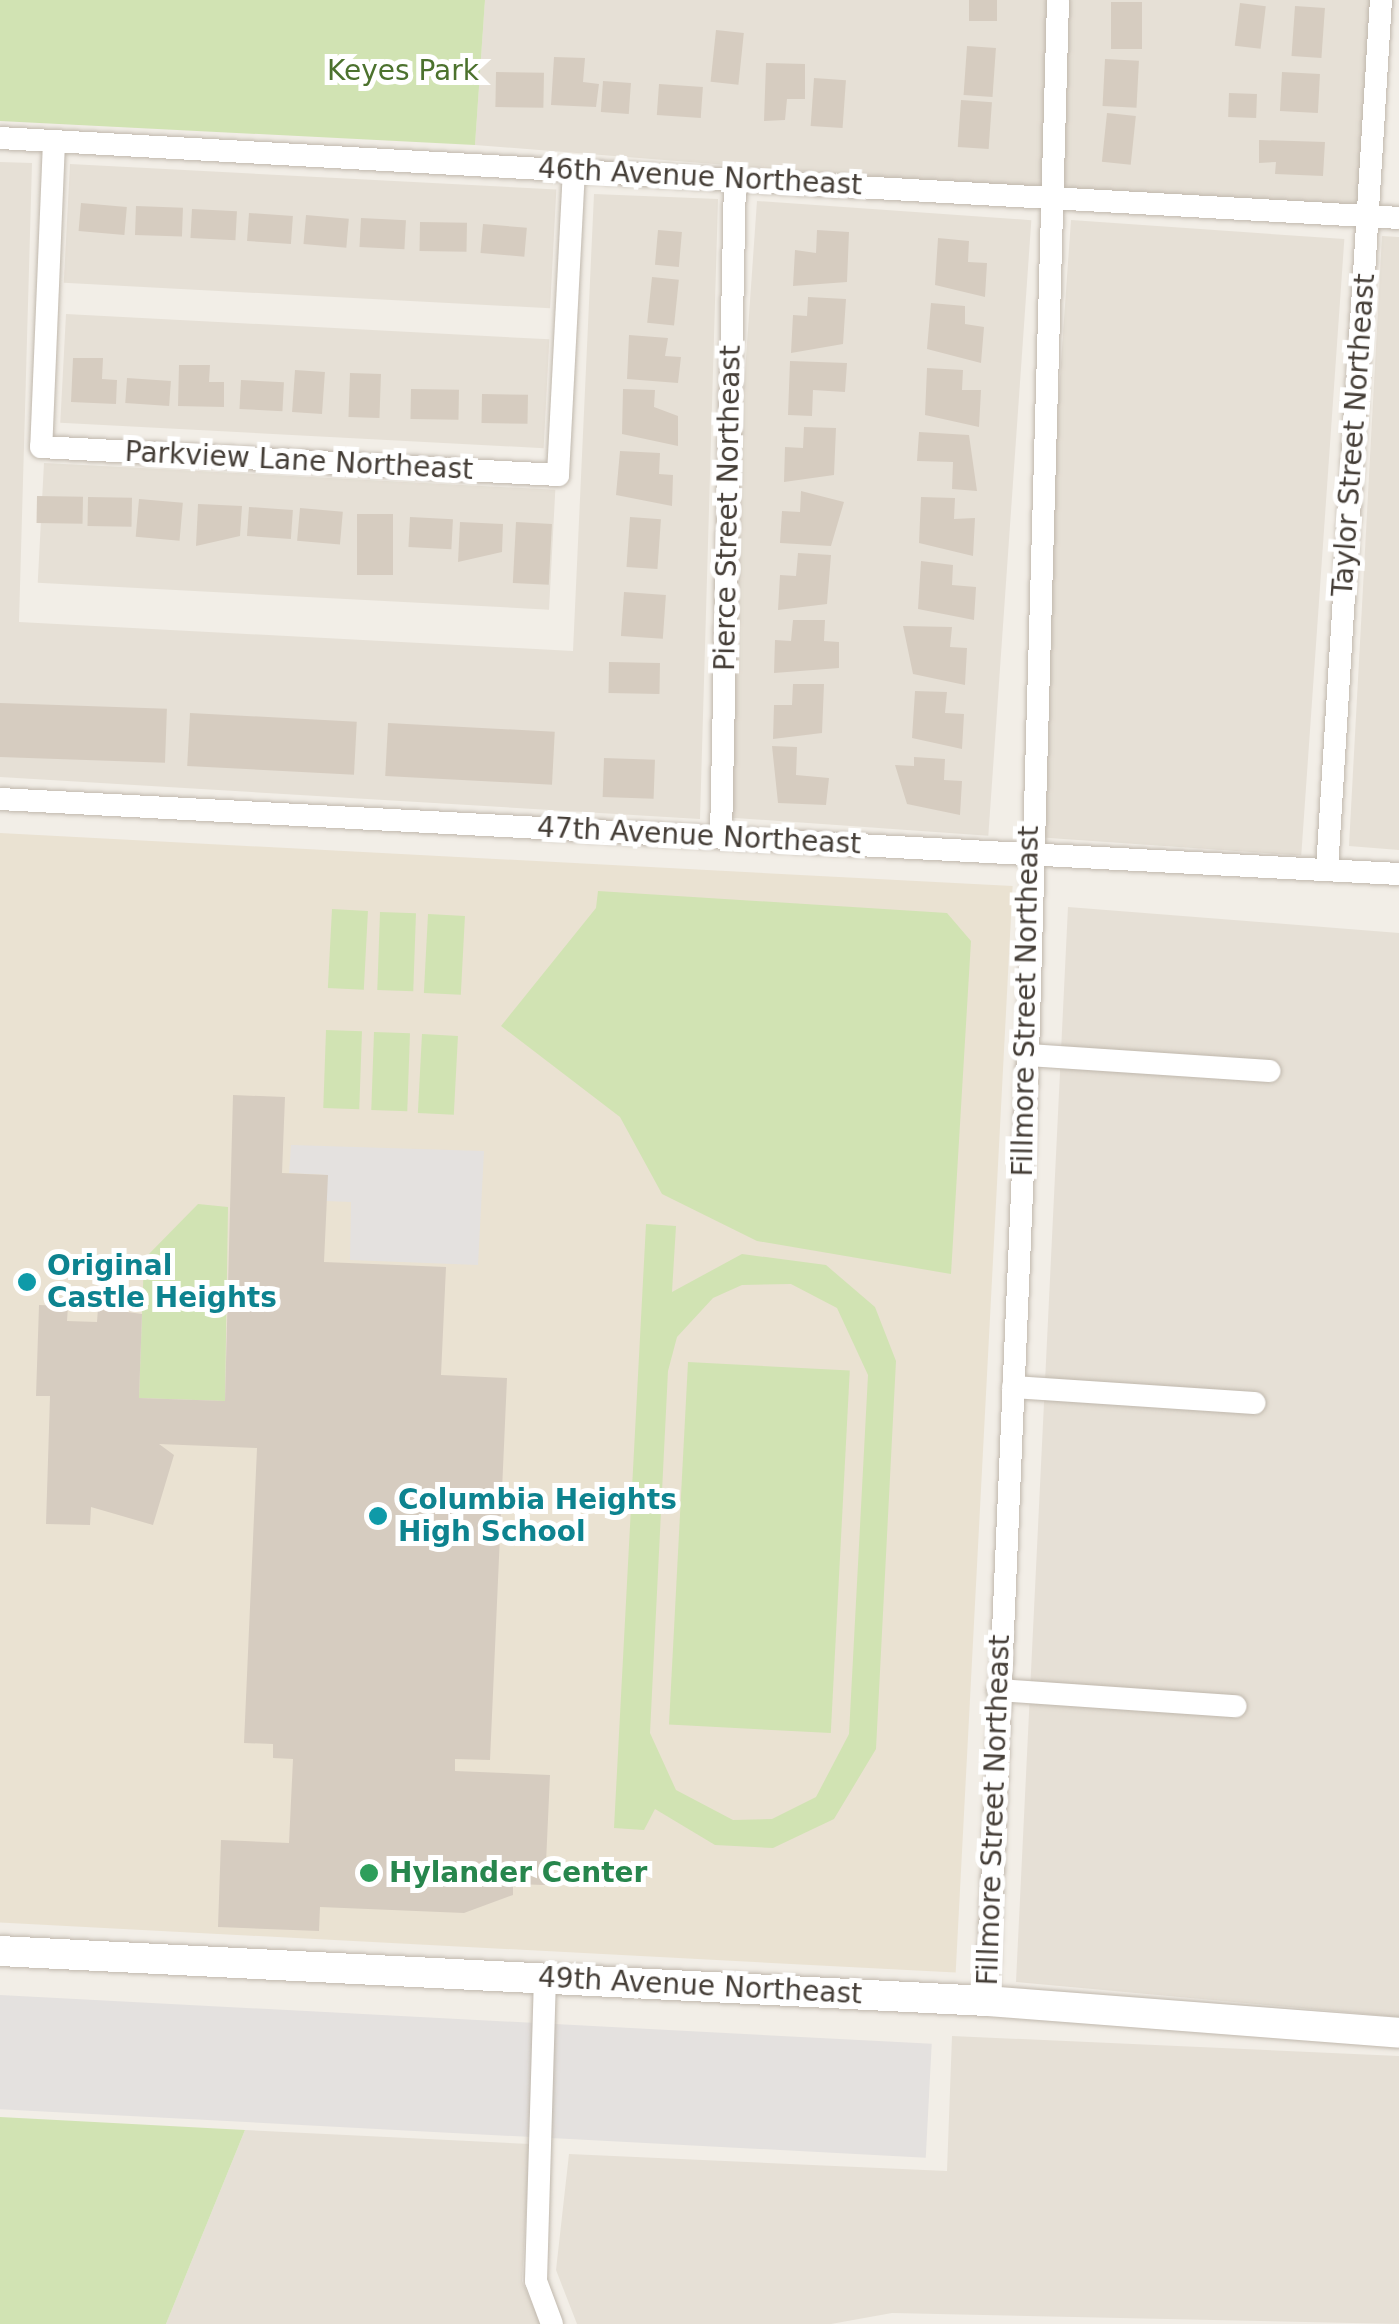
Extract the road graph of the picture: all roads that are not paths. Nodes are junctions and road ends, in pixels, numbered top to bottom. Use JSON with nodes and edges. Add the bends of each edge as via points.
{"nodes":[{"id":1,"x":1058,"y":0,"type":"edge"},
{"id":2,"x":1381,"y":0,"type":"edge"},
{"id":3,"x":0,"y":138,"type":"edge"},
{"id":4,"x":54,"y":142,"type":"junction"},
{"id":5,"x":574,"y":170,"type":"junction"},
{"id":6,"x":735,"y":179,"type":"junction"},
{"id":7,"x":1052,"y":198,"type":"junction"},
{"id":8,"x":1368,"y":216,"type":"junction"},
{"id":9,"x":1399,"y":218,"type":"edge"},
{"id":10,"x":0,"y":799,"type":"edge"},
{"id":11,"x":721,"y":837,"type":"junction"},
{"id":12,"x":1028,"y":854,"type":"junction"},
{"id":13,"x":1328,"y":870,"type":"junction"},
{"id":14,"x":1399,"y":874,"type":"edge"},
{"id":15,"x":1028,"y":1056,"type":"junction"},
{"id":16,"x":1269,"y":1071,"type":"dead end"},
{"id":17,"x":1013,"y":1387,"type":"junction"},
{"id":18,"x":1254,"y":1403,"type":"dead end"},
{"id":19,"x":998,"y":1690,"type":"junction"},
{"id":20,"x":1236,"y":1706,"type":"dead end"},
{"id":21,"x":0,"y":1951,"type":"edge"},
{"id":22,"x":545,"y":1977,"type":"junction"},
{"id":23,"x":987,"y":2001,"type":"junction"},
{"id":24,"x":1399,"y":2033,"type":"edge"},
{"id":25,"x":552,"y":2324,"type":"edge"}],
"edges":[{"from":1,"to":7,"type":"street","name":"Fillmore Street Northeast"},
{"from":2,"to":8,"type":"street","name":"Taylor Street Northeast"},
{"from":3,"to":4,"type":"street","name":"46th Avenue Northeast"},
{"from":4,"to":5,"type":"street","name":"46th Avenue Northeast"},
{"from":4,"to":5,"type":"street","name":"Parkview Lane Northeast","via":[[41,447],[558,475]]},
{"from":5,"to":6,"type":"street","name":"46th Avenue Northeast"},
{"from":6,"to":7,"type":"street","name":"46th Avenue Northeast"},
{"from":6,"to":11,"type":"street","name":"Pierce Street Northeast"},
{"from":7,"to":8,"type":"street","name":"46th Avenue Northeast"},
{"from":7,"to":12,"type":"street","name":"Fillmore Street Northeast"},
{"from":8,"to":9,"type":"street","name":"46th Avenue Northeast"},
{"from":8,"to":13,"type":"street","name":"Taylor Street Northeast"},
{"from":10,"to":11,"type":"street","name":"47th Avenue Northeast"},
{"from":11,"to":12,"type":"street","name":"47th Avenue Northeast"},
{"from":12,"to":13,"type":"street","name":"47th Avenue Northeast"},
{"from":12,"to":15,"type":"street","name":"Fillmore Street Northeast"},
{"from":13,"to":14,"type":"street","name":"47th Avenue Northeast"},
{"from":15,"to":16,"type":"street"},
{"from":15,"to":17,"type":"street","name":"Fillmore Street Northeast"},
{"from":17,"to":18,"type":"street"},
{"from":17,"to":19,"type":"street","name":"Fillmore Street Northeast"},
{"from":19,"to":20,"type":"street"},
{"from":19,"to":23,"type":"street","name":"Fillmore Street Northeast"},
{"from":21,"to":22,"type":"street","name":"49th Avenue Northeast"},
{"from":22,"to":23,"type":"street","name":"49th Avenue Northeast"},
{"from":22,"to":25,"type":"street","via":[[536,2281]]},
{"from":23,"to":24,"type":"street","name":"49th Avenue Northeast"}]}
